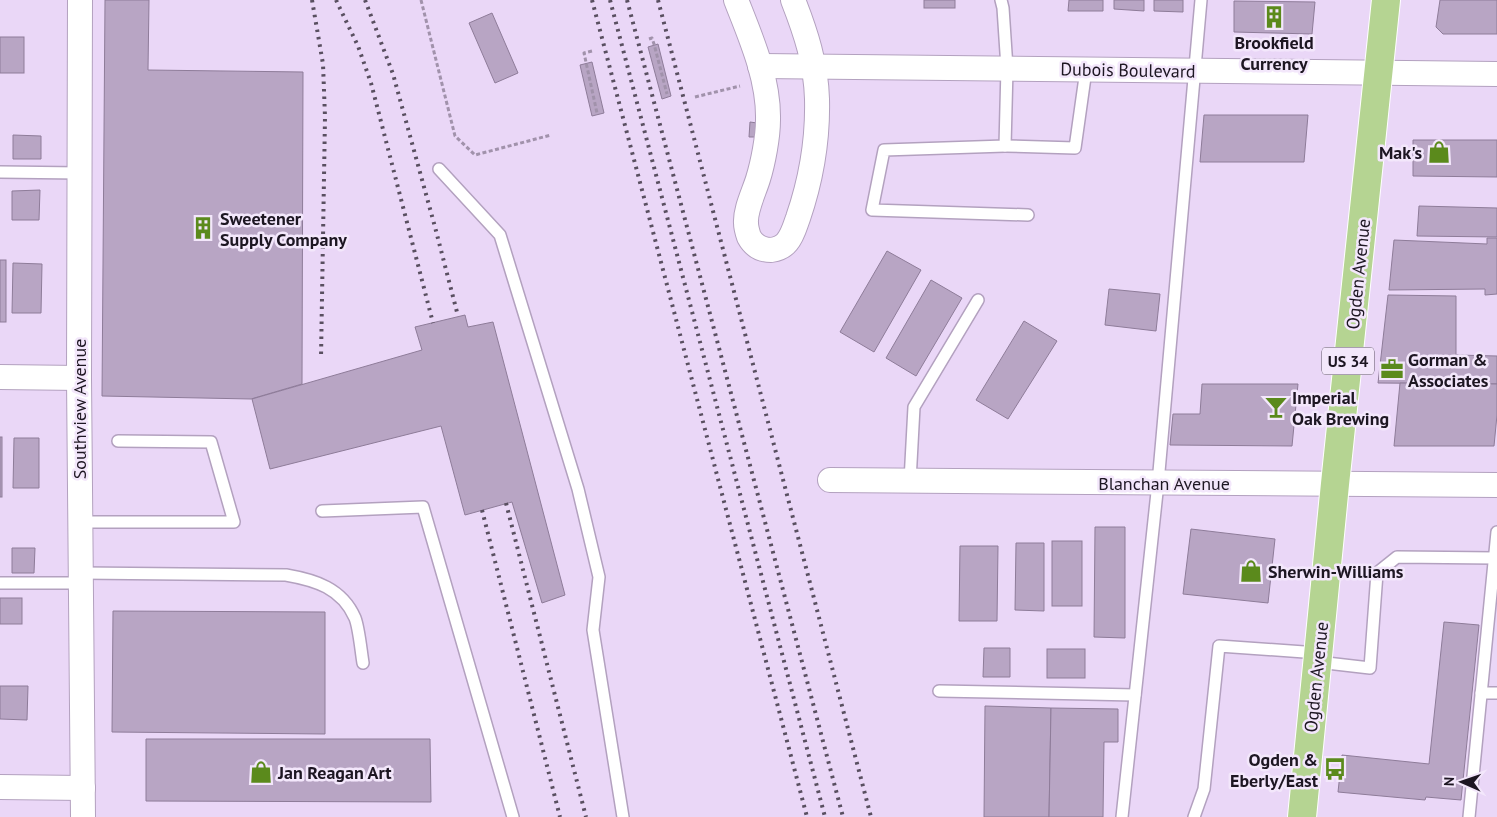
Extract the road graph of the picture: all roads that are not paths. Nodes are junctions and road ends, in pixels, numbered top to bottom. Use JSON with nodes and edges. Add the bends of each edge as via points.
{"nodes":[{"id":1,"x":80,"y":0,"type":"edge"},
{"id":2,"x":736,"y":0,"type":"edge"},
{"id":3,"x":793,"y":0,"type":"edge"},
{"id":4,"x":1001,"y":0,"type":"edge"},
{"id":5,"x":1201,"y":0,"type":"edge"},
{"id":6,"x":1386,"y":0,"type":"edge"},
{"id":7,"x":760,"y":66,"type":"junction"},
{"id":8,"x":815,"y":66,"type":"junction"},
{"id":9,"x":1006,"y":68,"type":"junction"},
{"id":10,"x":1086,"y":70,"type":"junction"},
{"id":11,"x":1194,"y":71,"type":"junction"},
{"id":12,"x":1379,"y":73,"type":"junction"},
{"id":13,"x":1497,"y":74,"type":"edge"},
{"id":14,"x":1005,"y":146,"type":"junction"},
{"id":15,"x":439,"y":169,"type":"dead end"},
{"id":16,"x":0,"y":172,"type":"edge"},
{"id":17,"x":80,"y":173,"type":"junction"},
{"id":18,"x":1028,"y":214,"type":"dead end"},
{"id":19,"x":978,"y":300,"type":"dead end"},
{"id":20,"x":0,"y":377,"type":"edge"},
{"id":21,"x":79,"y":378,"type":"junction"},
{"id":22,"x":118,"y":441,"type":"dead end"},
{"id":23,"x":830,"y":480,"type":"dead end"},
{"id":24,"x":910,"y":481,"type":"junction"},
{"id":25,"x":1158,"y":483,"type":"junction"},
{"id":26,"x":1335,"y":484,"type":"junction"},
{"id":27,"x":1497,"y":485,"type":"edge"},
{"id":28,"x":322,"y":510,"type":"dead end"},
{"id":29,"x":80,"y":522,"type":"junction"},
{"id":30,"x":1497,"y":532,"type":"edge"},
{"id":31,"x":1495,"y":558,"type":"junction"},
{"id":32,"x":81,"y":578,"type":"junction"},
{"id":33,"x":0,"y":582,"type":"edge"},
{"id":34,"x":1318,"y":658,"type":"junction"},
{"id":35,"x":363,"y":663,"type":"dead end"},
{"id":36,"x":939,"y":691,"type":"dead end"},
{"id":37,"x":1482,"y":693,"type":"junction"},
{"id":38,"x":1497,"y":693,"type":"edge"},
{"id":39,"x":1135,"y":695,"type":"junction"},
{"id":40,"x":0,"y":787,"type":"edge"},
{"id":41,"x":83,"y":788,"type":"junction"},
{"id":42,"x":82,"y":817,"type":"edge"},
{"id":43,"x":513,"y":817,"type":"edge"},
{"id":44,"x":623,"y":817,"type":"edge"},
{"id":45,"x":1122,"y":817,"type":"edge"},
{"id":46,"x":1194,"y":817,"type":"edge"},
{"id":47,"x":1302,"y":817,"type":"edge"},
{"id":48,"x":1469,"y":817,"type":"edge"}],
"edges":[{"from":1,"to":17,"type":"street","name":"Southview Avenue"},
{"from":2,"to":7,"type":"street"},
{"from":3,"to":8,"type":"street"},
{"from":4,"to":9,"type":"lane"},
{"from":5,"to":11,"type":"lane"},
{"from":6,"to":12,"type":"main road","name":"Ogden Avenue","number":"US 34"},
{"from":7,"to":8,"type":"street","name":"Dubois Boulevard"},
{"from":7,"to":8,"type":"street","via":[[767,93],[768,120],[759,178],[746,223],[756,246],[766,250],[778,249],[788,242],[808,185],[816,132]]},
{"from":8,"to":9,"type":"street","name":"Dubois Boulevard"},
{"from":9,"to":10,"type":"street","name":"Dubois Boulevard"},
{"from":9,"to":14,"type":"lane"},
{"from":10,"to":11,"type":"street","name":"Dubois Boulevard"},
{"from":10,"to":14,"type":"lane","via":[[1074,148]]},
{"from":11,"to":12,"type":"street","name":"Dubois Boulevard"},
{"from":11,"to":25,"type":"lane"},
{"from":12,"to":13,"type":"street","name":"Dubois Boulevard"},
{"from":12,"to":26,"type":"main road","name":"Ogden Avenue","number":"US 34"},
{"from":14,"to":18,"type":"lane","via":[[884,150],[872,210]]},
{"from":15,"to":44,"type":"lane","via":[[500,235],[578,489],[599,577],[592,630]]},
{"from":16,"to":17,"type":"lane"},
{"from":17,"to":21,"type":"street","name":"Southview Avenue"},
{"from":19,"to":24,"type":"lane","via":[[914,408]]},
{"from":20,"to":21,"type":"street"},
{"from":21,"to":29,"type":"street","name":"Southview Avenue"},
{"from":22,"to":29,"type":"lane","via":[[211,442],[234,522]]},
{"from":23,"to":24,"type":"street","name":"Blanchan Avenue"},
{"from":24,"to":25,"type":"street","name":"Blanchan Avenue"},
{"from":25,"to":26,"type":"street","name":"Blanchan Avenue"},
{"from":25,"to":39,"type":"lane"},
{"from":26,"to":27,"type":"street","name":"Blanchan Avenue"},
{"from":26,"to":34,"type":"main road","name":"Ogden Avenue","number":"US 34"},
{"from":28,"to":43,"type":"lane","via":[[423,507]]},
{"from":29,"to":32,"type":"street","name":"Southview Avenue"},
{"from":30,"to":31,"type":"lane"},
{"from":31,"to":34,"type":"lane","via":[[1397,557],[1376,573],[1370,668]]},
{"from":31,"to":37,"type":"lane"},
{"from":32,"to":33,"type":"lane"},
{"from":32,"to":35,"type":"lane","via":[[286,575],[305,578],[328,587],[344,601],[355,618]]},
{"from":32,"to":41,"type":"street","name":"Southview Avenue"},
{"from":34,"to":46,"type":"lane","via":[[1219,646],[1204,789]]},
{"from":34,"to":47,"type":"main road","name":"Ogden Avenue","number":"US 34"},
{"from":36,"to":39,"type":"lane"},
{"from":37,"to":38,"type":"lane"},
{"from":37,"to":48,"type":"lane"},
{"from":39,"to":45,"type":"lane"},
{"from":40,"to":41,"type":"street"},
{"from":41,"to":42,"type":"street","name":"Southview Avenue"}]}
